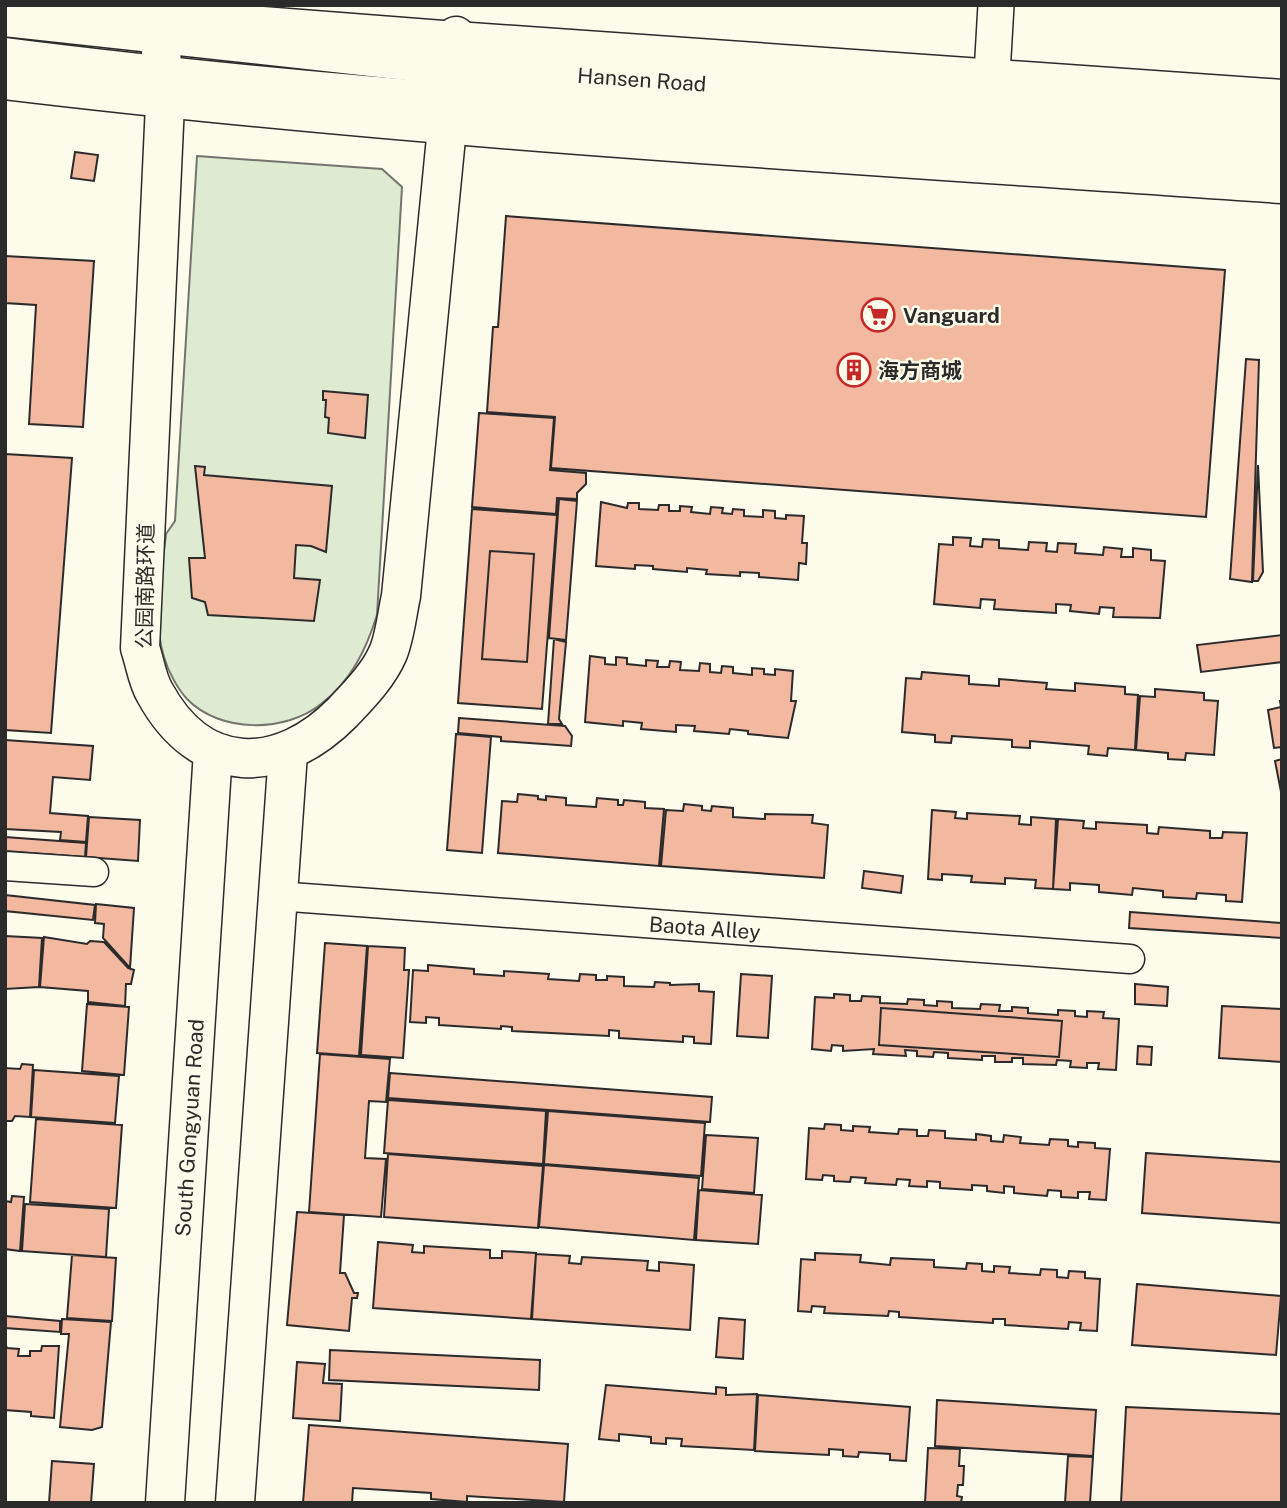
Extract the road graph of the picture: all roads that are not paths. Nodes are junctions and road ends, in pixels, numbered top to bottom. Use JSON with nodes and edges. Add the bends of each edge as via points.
{"nodes":[{"id":1,"x":96,"y":5,"type":"edge"},
{"id":2,"x":996,"y":5,"type":"edge"},
{"id":3,"x":5,"y":17,"type":"edge"},
{"id":4,"x":159,"y":24,"type":"junction"},
{"id":5,"x":5,"y":57,"type":"edge"},
{"id":6,"x":992,"y":74,"type":"junction"},
{"id":7,"x":451,"y":83,"type":"junction"},
{"id":8,"x":5,"y":85,"type":"edge"},
{"id":9,"x":164,"y":90,"type":"junction"},
{"id":10,"x":1282,"y":94,"type":"edge"},
{"id":11,"x":1282,"y":124,"type":"edge"},
{"id":12,"x":1282,"y":157,"type":"edge"},
{"id":13,"x":1282,"y":189,"type":"edge"},
{"id":14,"x":213,"y":751,"type":"junction"},
{"id":15,"x":288,"y":753,"type":"junction"},
{"id":16,"x":5,"y":866,"type":"edge"},
{"id":17,"x":94,"y":872,"type":"dead end"},
{"id":18,"x":277,"y":896,"type":"junction"},
{"id":19,"x":1130,"y":959,"type":"dead end"},
{"id":20,"x":165,"y":1503,"type":"edge"},
{"id":21,"x":235,"y":1503,"type":"edge"}],
"edges":[{"from":1,"to":4,"type":"street"},
{"from":2,"to":6,"type":"street"},
{"from":3,"to":4,"type":"main road","name":"Hansen Road"},
{"from":4,"to":7,"type":"main road","name":"Hansen Road"},
{"from":4,"to":9,"type":"main road","name":"公园南路环道"},
{"from":5,"to":9,"type":"main road","name":"Hansen Road"},
{"from":6,"to":7,"type":"street"},
{"from":6,"to":10,"type":"street"},
{"from":7,"to":9,"type":"main road","name":"Hansen Road"},
{"from":7,"to":11,"type":"main road","name":"Hansen Road"},
{"from":7,"to":12,"type":"main road","name":"Hansen Road"},
{"from":7,"to":13,"type":"street"},
{"from":7,"to":15,"type":"main road","name":"公园南路环道","via":[[401,596],[388,653],[364,690],[323,732]]},
{"from":8,"to":9,"type":"street"},
{"from":9,"to":14,"type":"main road","name":"公园南路环道","via":[[140,648],[154,692],[182,732]]},
{"from":14,"to":15,"type":"main road","name":"公园南路环道","via":[[250,761]]},
{"from":14,"to":20,"type":"main road","name":"South Gongyuan Road"},
{"from":15,"to":18,"type":"main road"},
{"from":16,"to":17,"type":"street"},
{"from":18,"to":19,"type":"street","name":"Baota Alley"},
{"from":18,"to":21,"type":"main road"}]}
